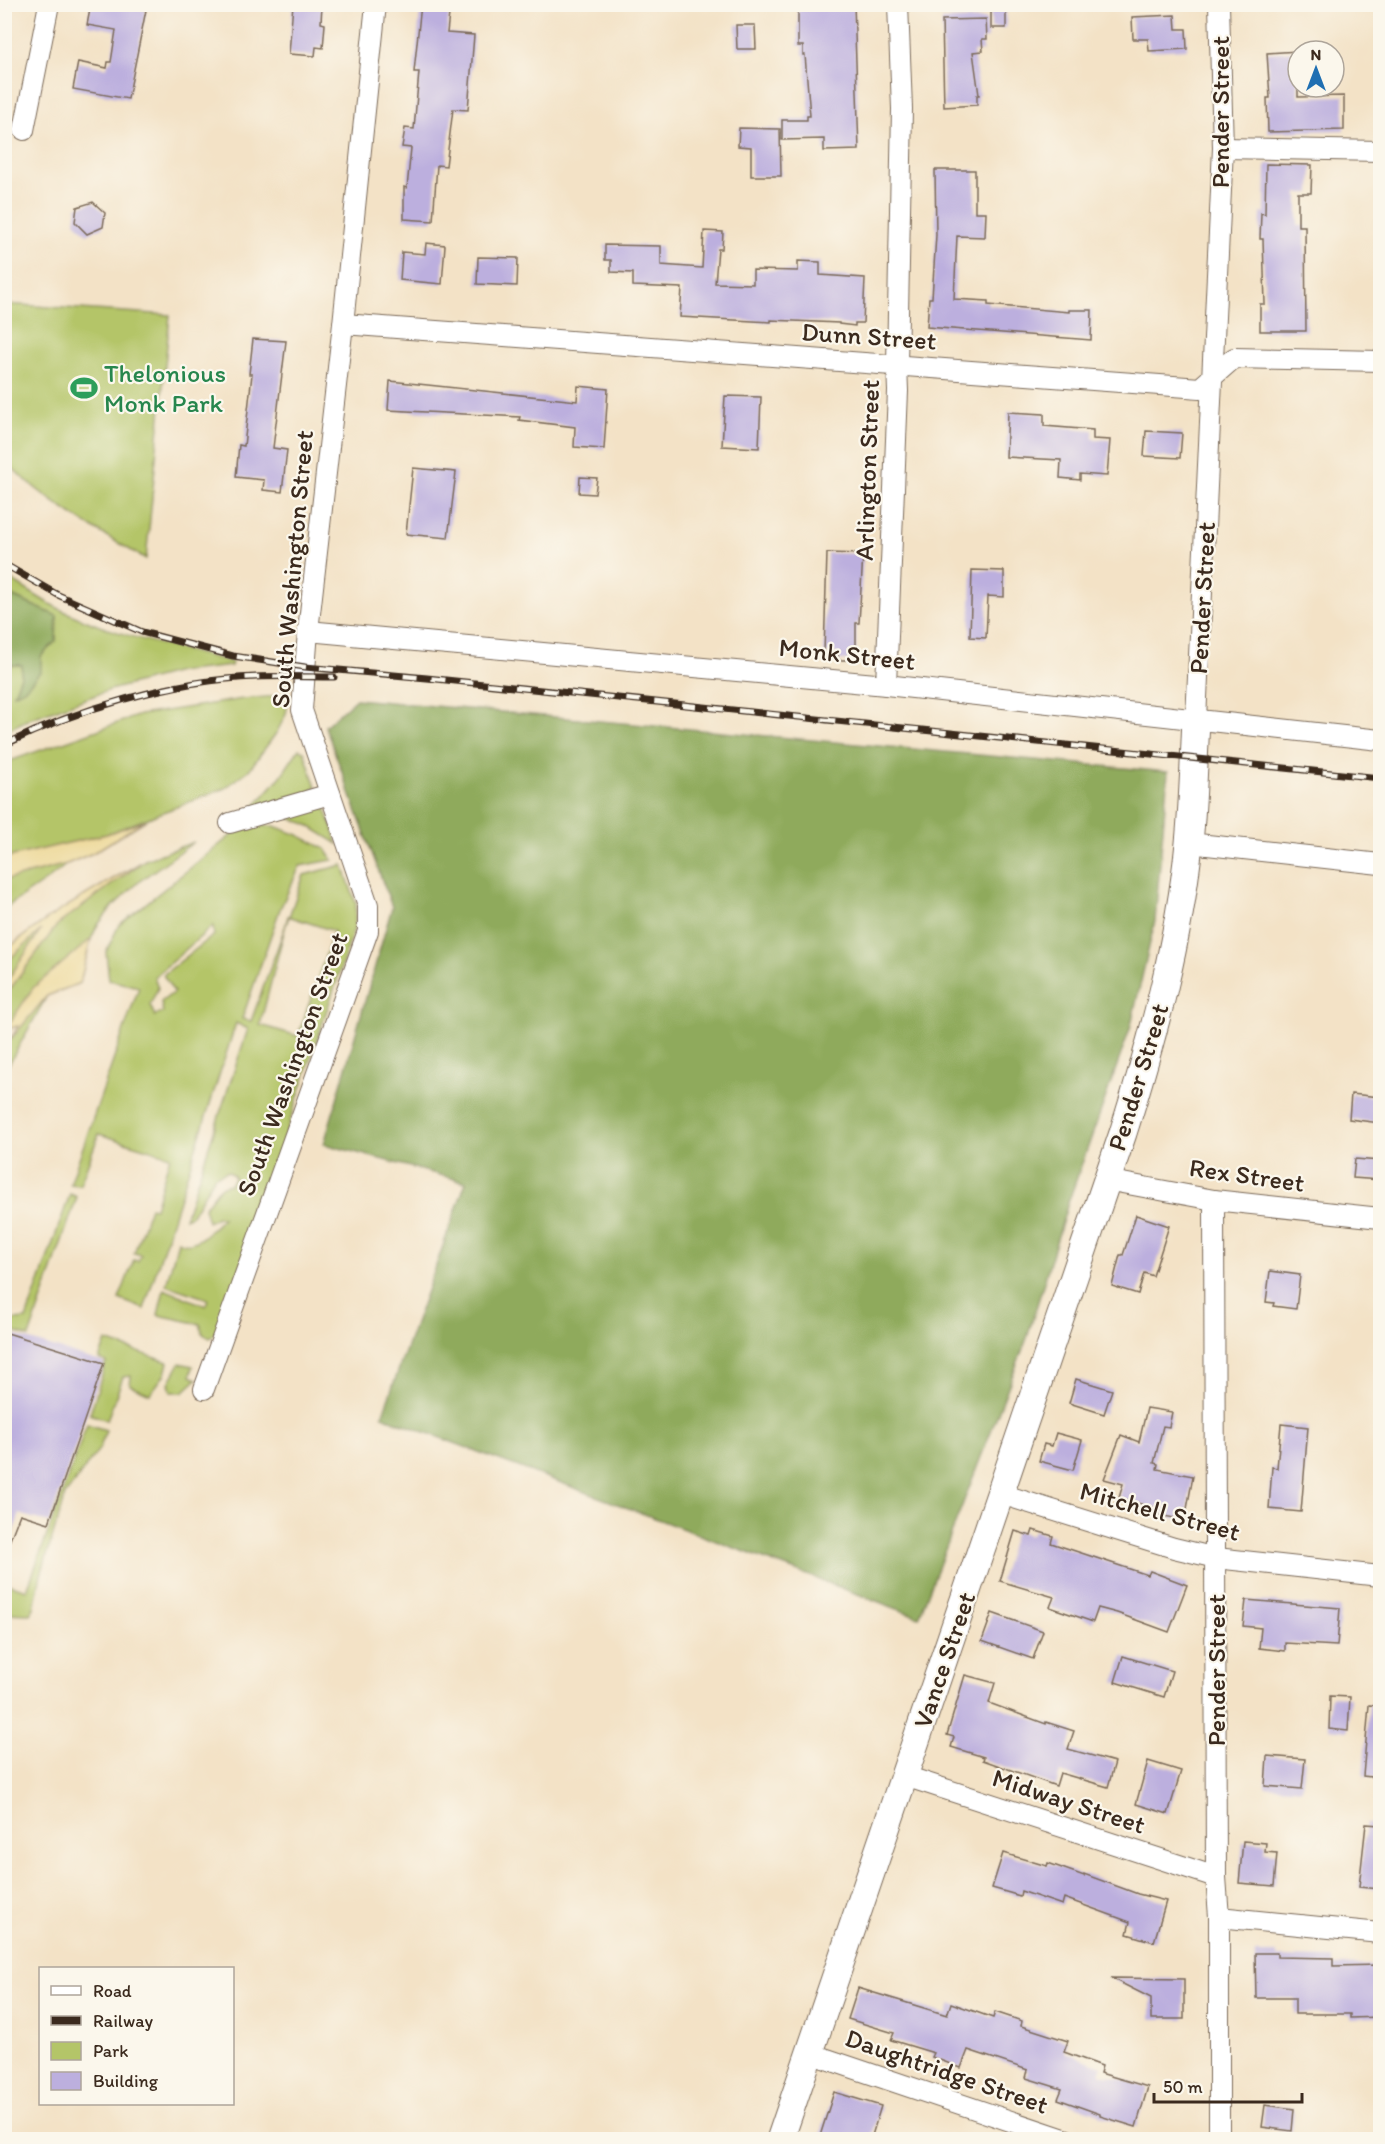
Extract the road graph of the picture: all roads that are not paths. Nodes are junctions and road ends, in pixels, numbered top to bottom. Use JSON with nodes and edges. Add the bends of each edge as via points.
{"nodes":[{"id":1,"x":49,"y":4,"type":"edge"},
{"id":2,"x":376,"y":4,"type":"edge"},
{"id":3,"x":898,"y":4,"type":"edge"},
{"id":4,"x":1219,"y":4,"type":"edge"},
{"id":5,"x":24,"y":130,"type":"dead end"},
{"id":6,"x":1223,"y":148,"type":"junction"},
{"id":7,"x":1380,"y":151,"type":"edge"},
{"id":8,"x":343,"y":324,"type":"junction"},
{"id":9,"x":1380,"y":361,"type":"edge"},
{"id":10,"x":897,"y":365,"type":"junction"},
{"id":11,"x":1214,"y":375,"type":"junction"},
{"id":12,"x":308,"y":631,"type":"junction"},
{"id":13,"x":886,"y":685,"type":"junction"},
{"id":14,"x":1196,"y":719,"type":"junction"},
{"id":15,"x":1380,"y":740,"type":"edge"},
{"id":16,"x":330,"y":794,"type":"junction"},
{"id":17,"x":230,"y":823,"type":"dead end"},
{"id":18,"x":1189,"y":843,"type":"junction"},
{"id":19,"x":1380,"y":864,"type":"edge"},
{"id":20,"x":1106,"y":1180,"type":"junction"},
{"id":21,"x":1214,"y":1200,"type":"junction"},
{"id":22,"x":1380,"y":1218,"type":"edge"},
{"id":23,"x":204,"y":1389,"type":"dead end"},
{"id":24,"x":1001,"y":1494,"type":"junction"},
{"id":25,"x":1216,"y":1558,"type":"junction"},
{"id":26,"x":1380,"y":1576,"type":"edge"},
{"id":27,"x":905,"y":1776,"type":"junction"},
{"id":28,"x":1216,"y":1877,"type":"junction"},
{"id":29,"x":1219,"y":1917,"type":"junction"},
{"id":30,"x":1380,"y":1933,"type":"edge"},
{"id":31,"x":809,"y":2053,"type":"junction"},
{"id":32,"x":780,"y":2139,"type":"edge"},
{"id":33,"x":1067,"y":2139,"type":"edge"},
{"id":34,"x":1219,"y":2139,"type":"edge"}],
"edges":[{"from":1,"to":5,"type":"street"},
{"from":2,"to":8,"type":"street","name":"South Washington Street"},
{"from":3,"to":10,"type":"street","name":"Arlington Street","via":[[903,109]]},
{"from":4,"to":6,"type":"street","name":"Pender Street"},
{"from":6,"to":7,"type":"street"},
{"from":6,"to":11,"type":"street","name":"Pender Street"},
{"from":8,"to":10,"type":"street","name":"Dunn Street"},
{"from":8,"to":12,"type":"street","name":"South Washington Street"},
{"from":9,"to":11,"type":"street","name":"Dunn Street","via":[[1234,358]]},
{"from":10,"to":11,"type":"street","name":"Dunn Street","via":[[1200,388]]},
{"from":10,"to":13,"type":"street","name":"Arlington Street"},
{"from":11,"to":14,"type":"street","name":"Pender Street"},
{"from":12,"to":13,"type":"street","name":"Monk Street"},
{"from":12,"to":16,"type":"street","name":"South Washington Street","via":[[302,710]]},
{"from":13,"to":14,"type":"street","name":"Monk Street"},
{"from":14,"to":15,"type":"street","name":"Monk Street"},
{"from":14,"to":18,"type":"street","name":"Pender Street"},
{"from":16,"to":17,"type":"street"},
{"from":16,"to":23,"type":"street","name":"South Washington Street","via":[[368,905],[368,931]]},
{"from":18,"to":19,"type":"street"},
{"from":18,"to":20,"type":"street","name":"Pender Street","via":[[1167,978],[1149,1048]]},
{"from":20,"to":21,"type":"street","name":"Rex Street"},
{"from":20,"to":24,"type":"street","name":"Vance Street"},
{"from":21,"to":22,"type":"street","name":"Rex Street"},
{"from":21,"to":25,"type":"street","name":"Pender Street"},
{"from":24,"to":25,"type":"street","name":"Mitchell Street"},
{"from":24,"to":27,"type":"street","name":"Vance Street"},
{"from":25,"to":26,"type":"street","name":"Mitchell Street"},
{"from":25,"to":28,"type":"street","name":"Pender Street"},
{"from":27,"to":28,"type":"street","name":"Midway Street"},
{"from":27,"to":31,"type":"street","name":"Vance Street"},
{"from":28,"to":29,"type":"street","name":"Pender Street"},
{"from":29,"to":30,"type":"street"},
{"from":29,"to":34,"type":"street","name":"Pender Street"},
{"from":31,"to":32,"type":"street","name":"Vance Street"},
{"from":31,"to":33,"type":"street","name":"Daughtridge Street"}]}
